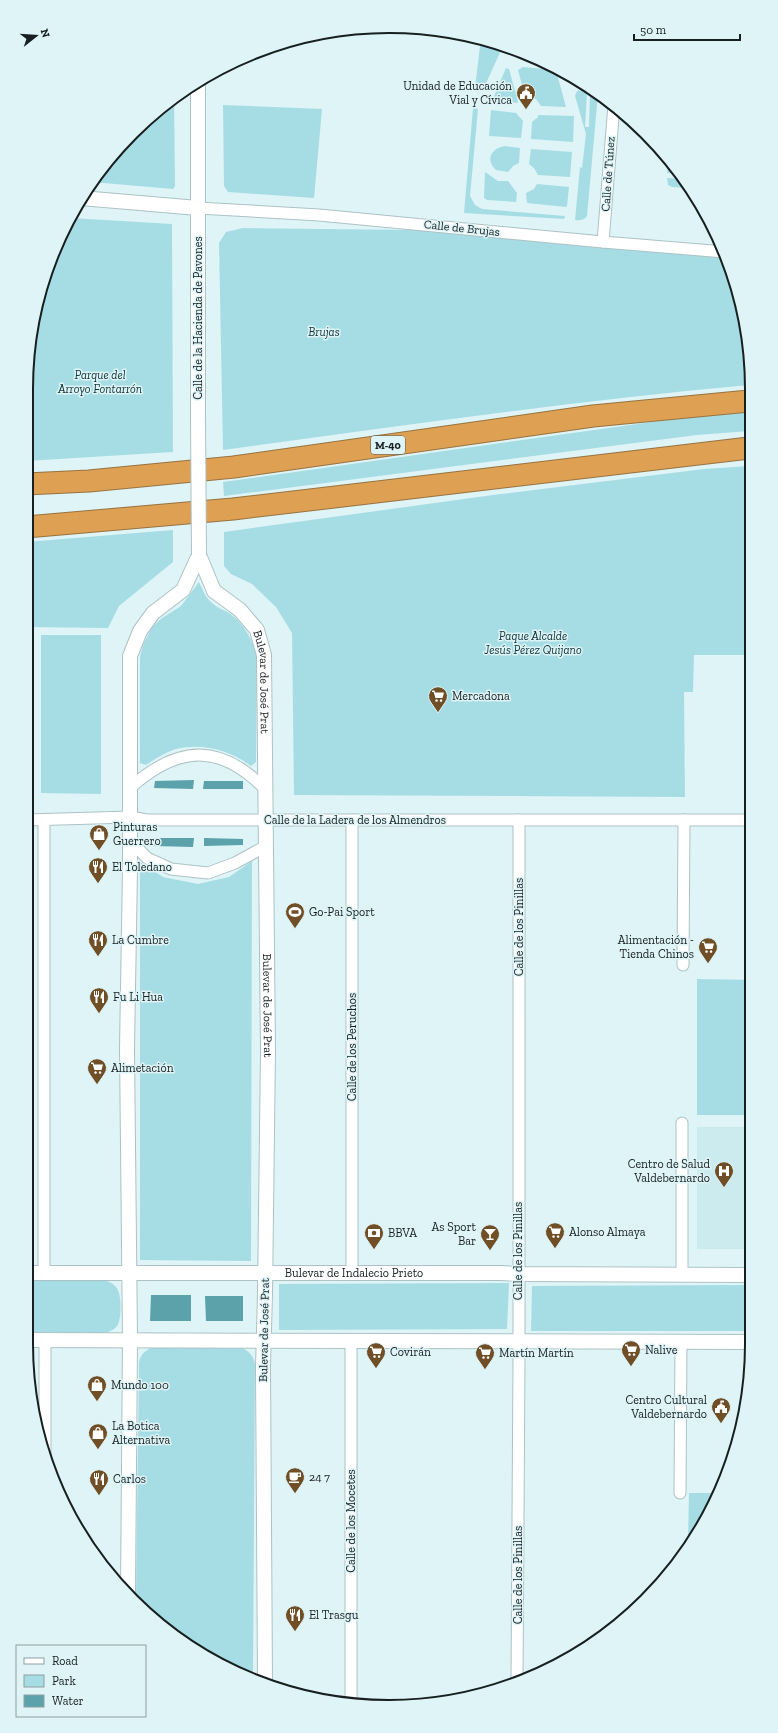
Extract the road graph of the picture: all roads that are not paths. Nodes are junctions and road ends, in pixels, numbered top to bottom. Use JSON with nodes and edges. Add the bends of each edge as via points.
{"nodes":[{"id":1,"x":198,"y":89,"type":"edge"},
{"id":2,"x":613,"y":113,"type":"edge"},
{"id":3,"x":88,"y":199,"type":"edge"},
{"id":4,"x":198,"y":208,"type":"junction"},
{"id":5,"x":603,"y":242,"type":"junction"},
{"id":6,"x":717,"y":251,"type":"edge"},
{"id":7,"x":745,"y":401,"type":"edge"},
{"id":8,"x":745,"y":448,"type":"edge"},
{"id":9,"x":33,"y":484,"type":"edge"},
{"id":10,"x":33,"y":526,"type":"edge"},
{"id":11,"x":198,"y":554,"type":"junction"},
{"id":12,"x":131,"y":787,"type":"junction"},
{"id":13,"x":265,"y":789,"type":"junction"},
{"id":14,"x":130,"y":818,"type":"junction"},
{"id":15,"x":33,"y":820,"type":"edge"},
{"id":16,"x":44,"y":820,"type":"junction"},
{"id":17,"x":266,"y":820,"type":"junction"},
{"id":18,"x":352,"y":820,"type":"junction"},
{"id":19,"x":519,"y":820,"type":"junction"},
{"id":20,"x":684,"y":820,"type":"junction"},
{"id":21,"x":745,"y":820,"type":"edge"},
{"id":22,"x":130,"y":840,"type":"junction"},
{"id":23,"x":266,"y":846,"type":"junction"},
{"id":24,"x":683,"y":965,"type":"dead end"},
{"id":25,"x":682,"y":1123,"type":"dead end"},
{"id":26,"x":130,"y":1272,"type":"junction"},
{"id":27,"x":33,"y":1273,"type":"edge"},
{"id":28,"x":44,"y":1273,"type":"junction"},
{"id":29,"x":265,"y":1273,"type":"junction"},
{"id":30,"x":352,"y":1274,"type":"junction"},
{"id":31,"x":518,"y":1274,"type":"junction"},
{"id":32,"x":682,"y":1275,"type":"junction"},
{"id":33,"x":745,"y":1275,"type":"edge"},
{"id":34,"x":33,"y":1340,"type":"edge"},
{"id":35,"x":45,"y":1340,"type":"junction"},
{"id":36,"x":130,"y":1340,"type":"junction"},
{"id":37,"x":264,"y":1340,"type":"junction"},
{"id":38,"x":351,"y":1341,"type":"junction"},
{"id":39,"x":518,"y":1341,"type":"junction"},
{"id":40,"x":681,"y":1341,"type":"junction"},
{"id":41,"x":745,"y":1342,"type":"edge"},
{"id":42,"x":45,"y":1436,"type":"edge"},
{"id":43,"x":680,"y":1493,"type":"dead end"},
{"id":44,"x":128,"y":1586,"type":"edge"},
{"id":45,"x":517,"y":1676,"type":"edge"},
{"id":46,"x":265,"y":1677,"type":"edge"},
{"id":47,"x":351,"y":1698,"type":"edge"}],
"edges":[{"from":1,"to":4,"type":"street","name":"Calle de la Hacienda de Pavones"},
{"from":2,"to":5,"type":"street","name":"Calle de Túnez"},
{"from":3,"to":4,"type":"street"},
{"from":4,"to":5,"type":"street","name":"Calle de Brujas","via":[[319,215]]},
{"from":4,"to":11,"type":"street","name":"Calle de la Hacienda de Pavones","bridge":true},
{"from":5,"to":6,"type":"street","name":"Calle de Brujas"},
{"from":7,"to":9,"type":"highway","number":"M-40","via":[[593,416],[234,467]]},
{"from":8,"to":10,"type":"highway","via":[[233,509]]},
{"from":11,"to":12,"type":"street","via":[[183,590],[153,613],[140,631],[130,656]]},
{"from":11,"to":13,"type":"street","name":"Bulevar de José Prat","via":[[214,591],[240,610],[257,630],[264,655]]},
{"from":12,"to":13,"type":"street","via":[[165,763],[198,755],[213,756],[240,767]]},
{"from":12,"to":14,"type":"street"},
{"from":13,"to":17,"type":"street","name":"Bulevar de José Prat"},
{"from":14,"to":16,"type":"street","name":"Calle de la Ladera de los Almendros"},
{"from":14,"to":17,"type":"street","name":"Calle de la Ladera de los Almendros"},
{"from":14,"to":22,"type":"street"},
{"from":15,"to":16,"type":"street","name":"Calle de la Ladera de los Almendros"},
{"from":16,"to":28,"type":"street"},
{"from":17,"to":18,"type":"street","name":"Calle de la Ladera de los Almendros"},
{"from":17,"to":23,"type":"street","name":"Bulevar de José Prat"},
{"from":18,"to":19,"type":"street","name":"Calle de la Ladera de los Almendros"},
{"from":18,"to":30,"type":"street","name":"Calle de los Peruchos"},
{"from":19,"to":20,"type":"street","name":"Calle de la Ladera de los Almendros"},
{"from":19,"to":31,"type":"street","name":"Calle de los Pinillas"},
{"from":20,"to":21,"type":"street","name":"Calle de la Ladera de los Almendros"},
{"from":20,"to":24,"type":"street"},
{"from":22,"to":23,"type":"street","via":[[147,858],[171,869],[208,873],[235,863]]},
{"from":22,"to":26,"type":"street","via":[[127,1049]]},
{"from":23,"to":29,"type":"street","name":"Bulevar de José Prat","via":[[268,1050]]},
{"from":25,"to":32,"type":"street"},
{"from":26,"to":28,"type":"street","name":"Bulevar de Indalecio Prieto"},
{"from":26,"to":29,"type":"street","name":"Bulevar de Indalecio Prieto"},
{"from":26,"to":36,"type":"street"},
{"from":27,"to":28,"type":"street","name":"Bulevar de Indalecio Prieto"},
{"from":29,"to":30,"type":"street","name":"Bulevar de Indalecio Prieto"},
{"from":29,"to":37,"type":"street","name":"Bulevar de José Prat"},
{"from":30,"to":31,"type":"street","name":"Bulevar de Indalecio Prieto"},
{"from":31,"to":32,"type":"street","name":"Bulevar de Indalecio Prieto"},
{"from":31,"to":39,"type":"street","name":"Calle de los Pinillas"},
{"from":32,"to":33,"type":"street","name":"Bulevar de Indalecio Prieto"},
{"from":34,"to":35,"type":"street"},
{"from":35,"to":36,"type":"street"},
{"from":35,"to":42,"type":"street"},
{"from":36,"to":37,"type":"street"},
{"from":36,"to":44,"type":"street"},
{"from":37,"to":38,"type":"street"},
{"from":37,"to":46,"type":"street","name":"Bulevar de José Prat"},
{"from":38,"to":39,"type":"street"},
{"from":38,"to":47,"type":"street","name":"Calle de los Mocetes"},
{"from":39,"to":40,"type":"street"},
{"from":39,"to":45,"type":"street","name":"Calle de los Pinillas"},
{"from":40,"to":41,"type":"street"},
{"from":40,"to":43,"type":"street"}]}
